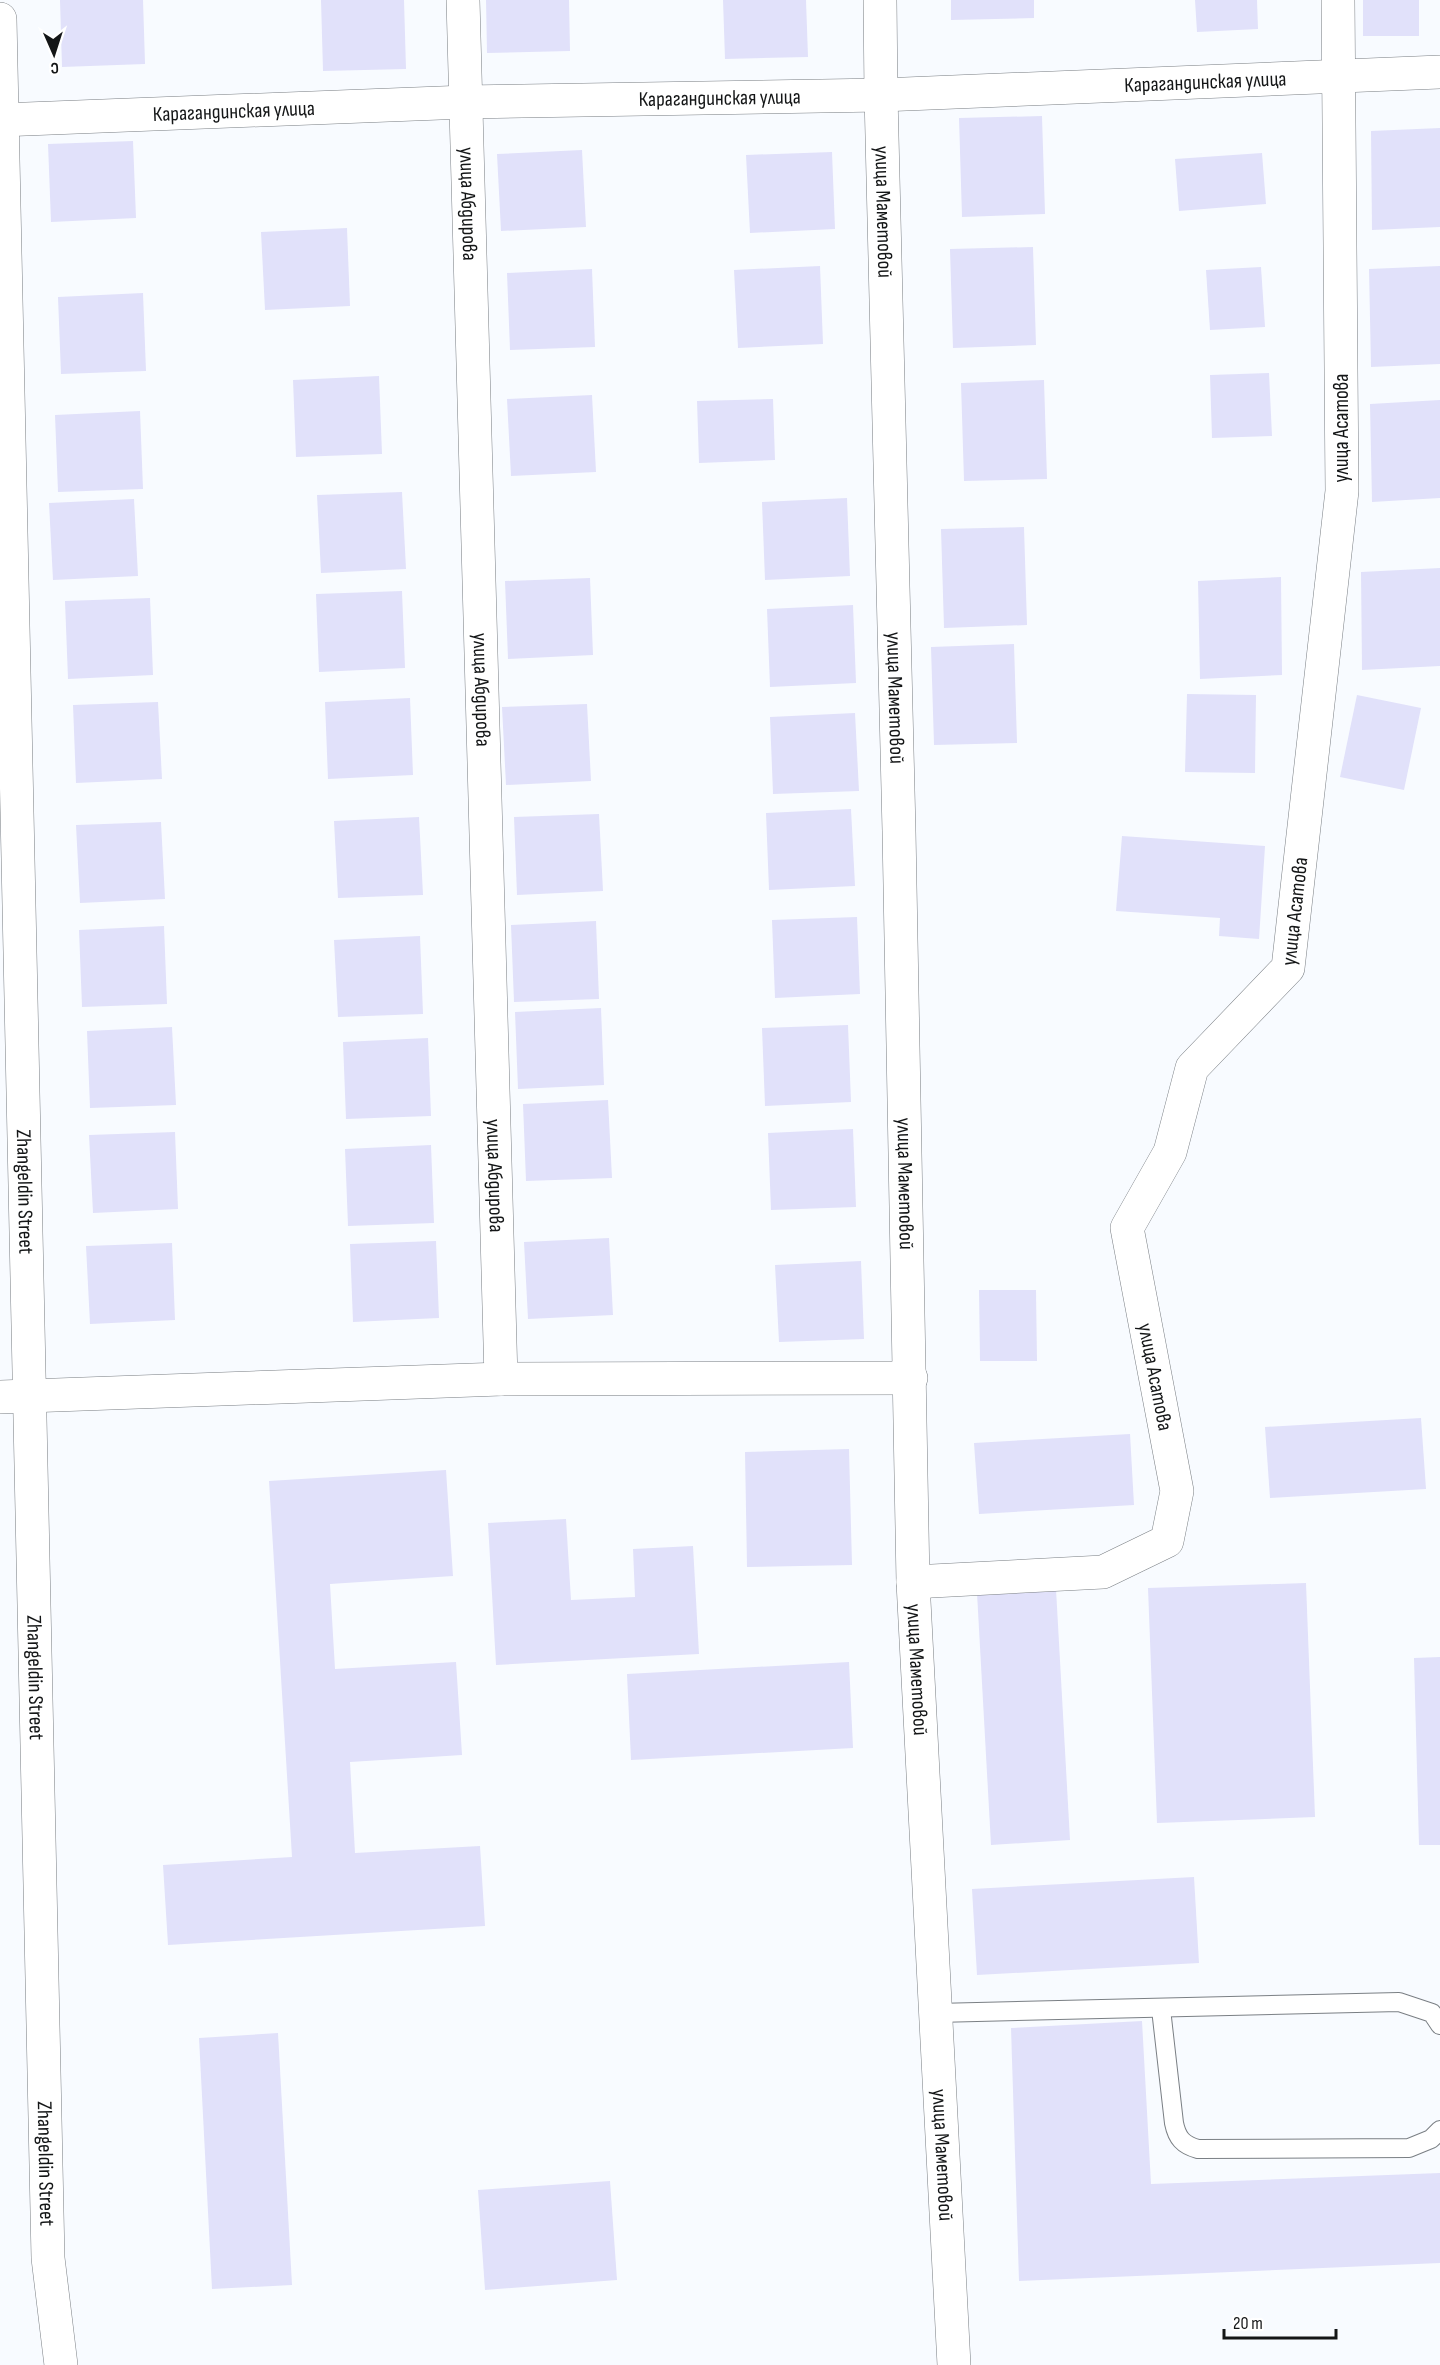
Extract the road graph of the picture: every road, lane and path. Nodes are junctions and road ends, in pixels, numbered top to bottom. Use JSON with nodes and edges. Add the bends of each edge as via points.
{"nodes":[{"id":1,"x":463,"y":0,"type":"edge"},
{"id":2,"x":880,"y":0,"type":"edge"},
{"id":3,"x":1338,"y":0,"type":"edge"},
{"id":4,"x":0,"y":19,"type":"edge"},
{"id":5,"x":1440,"y":72,"type":"edge"},
{"id":6,"x":1339,"y":75,"type":"junction"},
{"id":7,"x":881,"y":95,"type":"junction"},
{"id":8,"x":466,"y":102,"type":"junction"},
{"id":9,"x":2,"y":120,"type":"edge"},
{"id":10,"x":910,"y":1378,"type":"junction"},
{"id":11,"x":501,"y":1379,"type":"junction"},
{"id":12,"x":16,"y":1396,"type":"edge"},
{"id":13,"x":913,"y":1582,"type":"junction"},
{"id":14,"x":1161,"y":2008,"type":"junction"},
{"id":15,"x":936,"y":2013,"type":"junction"},
{"id":16,"x":1440,"y":2025,"type":"edge"},
{"id":17,"x":1440,"y":2130,"type":"edge"},
{"id":18,"x":61,"y":2365,"type":"edge"},
{"id":19,"x":954,"y":2365,"type":"edge"}],
"edges":[{"from":1,"to":8,"type":"street","name":"улица Абдирова"},
{"from":2,"to":7,"type":"street","name":"улица Маметовой"},
{"from":3,"to":6,"type":"street","name":"улица Асатова"},
{"from":4,"to":9,"type":"street","name":"Zhangeldin Street"},
{"from":5,"to":6,"type":"street","name":"Карагандинская улица"},
{"from":6,"to":7,"type":"street","name":"Карагандинская улица"},
{"from":6,"to":13,"type":"street","name":"улица Асатова","via":[[1342,491],[1288,968],[1192,1068],[1170,1152],[1126,1228],[1177,1491],[1167,1541],[1103,1572]]},
{"from":7,"to":8,"type":"street","name":"Карагандинская улица"},
{"from":7,"to":10,"type":"street","name":"улица Маметовой"},
{"from":8,"to":9,"type":"street","name":"Карагандинская улица"},
{"from":8,"to":11,"type":"street","name":"улица Абдирова"},
{"from":9,"to":12,"type":"street","name":"Zhangeldin Street"},
{"from":10,"to":11,"type":"street"},
{"from":10,"to":13,"type":"street","name":"улица Маметовой"},
{"from":11,"to":12,"type":"street"},
{"from":12,"to":18,"type":"street","name":"Zhangeldin Street","via":[[33,1606],[48,2258]]},
{"from":13,"to":15,"type":"street","name":"улица Маметовой"},
{"from":14,"to":15,"type":"lane"},
{"from":14,"to":16,"type":"lane","via":[[1399,2002],[1432,2013]]},
{"from":14,"to":17,"type":"lane","via":[[1174,2123],[1176,2134],[1186,2146],[1198,2150],[1409,2148],[1431,2139]]},
{"from":15,"to":19,"type":"street","name":"улица Маметовой"}]}
